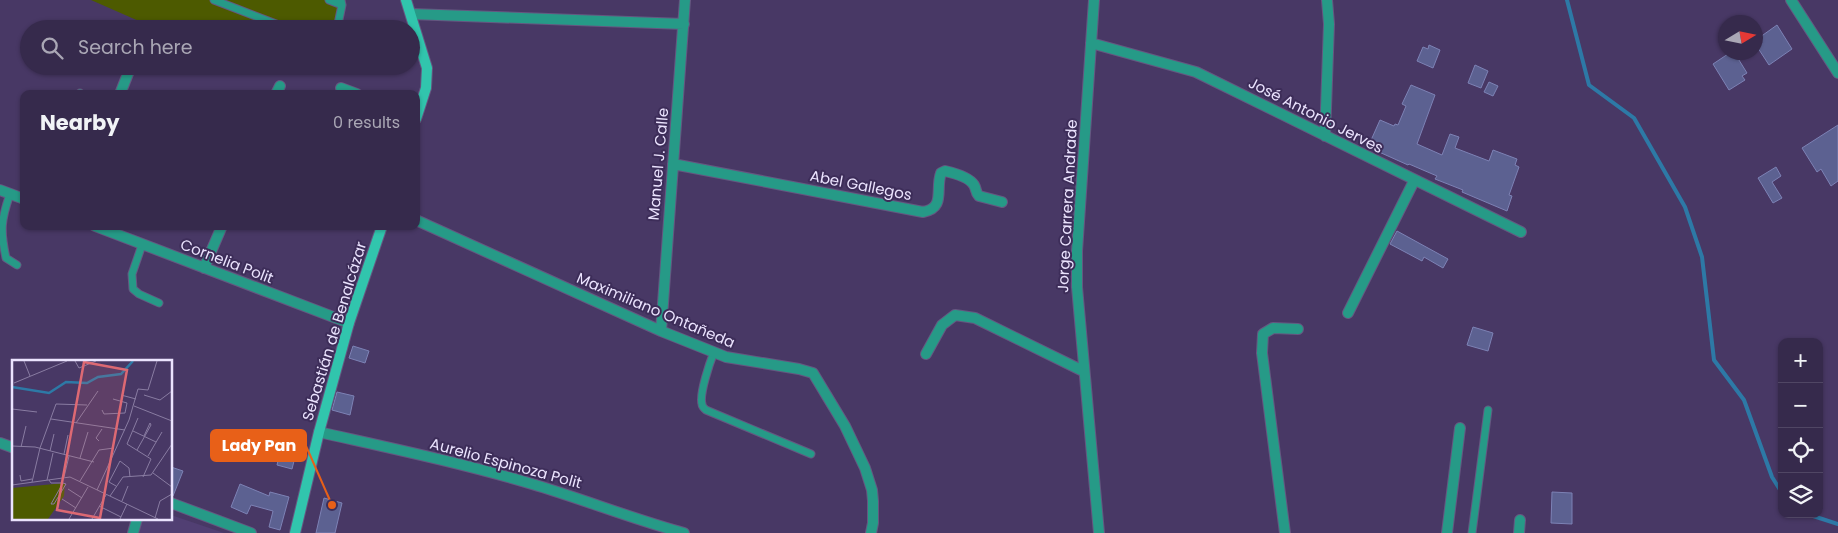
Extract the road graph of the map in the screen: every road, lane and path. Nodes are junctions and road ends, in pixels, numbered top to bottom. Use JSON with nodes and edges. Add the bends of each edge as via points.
{"nodes":[{"id":1,"x":214,"y":0,"type":"edge"},
{"id":2,"x":329,"y":0,"type":"edge"},
{"id":3,"x":406,"y":0,"type":"edge"},
{"id":4,"x":685,"y":0,"type":"edge"},
{"id":5,"x":1094,"y":0,"type":"edge"},
{"id":6,"x":1327,"y":0,"type":"edge"},
{"id":7,"x":1791,"y":0,"type":"edge"},
{"id":8,"x":341,"y":2,"type":"edge"},
{"id":9,"x":411,"y":14,"type":"junction"},
{"id":10,"x":266,"y":20,"type":"edge"},
{"id":11,"x":338,"y":20,"type":"edge"},
{"id":12,"x":413,"y":20,"type":"edge"},
{"id":13,"x":684,"y":24,"type":"junction"},
{"id":14,"x":1091,"y":42,"type":"junction"},
{"id":15,"x":420,"y":44,"type":"edge"},
{"id":16,"x":1838,"y":73,"type":"edge"},
{"id":17,"x":127,"y":75,"type":"edge"},
{"id":18,"x":341,"y":88,"type":"dead end"},
{"id":19,"x":122,"y":90,"type":"edge"},
{"id":20,"x":346,"y":90,"type":"edge"},
{"id":21,"x":420,"y":107,"type":"edge"},
{"id":22,"x":1325,"y":136,"type":"junction"},
{"id":23,"x":673,"y":164,"type":"junction"},
{"id":24,"x":1414,"y":181,"type":"junction"},
{"id":25,"x":5,"y":192,"type":"edge"},
{"id":26,"x":20,"y":198,"type":"edge"},
{"id":27,"x":1002,"y":202,"type":"dead end"},
{"id":28,"x":420,"y":222,"type":"edge"},
{"id":29,"x":105,"y":230,"type":"edge"},
{"id":30,"x":220,"y":230,"type":"edge"},
{"id":31,"x":381,"y":230,"type":"edge"},
{"id":32,"x":1521,"y":232,"type":"dead end"},
{"id":33,"x":142,"y":245,"type":"junction"},
{"id":34,"x":17,"y":265,"type":"dead end"},
{"id":35,"x":204,"y":268,"type":"junction"},
{"id":36,"x":159,"y":303,"type":"dead end"},
{"id":37,"x":1348,"y":313,"type":"dead end"},
{"id":38,"x":349,"y":323,"type":"junction"},
{"id":39,"x":1298,"y":329,"type":"dead end"},
{"id":40,"x":661,"y":331,"type":"junction"},
{"id":41,"x":714,"y":352,"type":"junction"},
{"id":42,"x":926,"y":354,"type":"dead end"},
{"id":43,"x":1083,"y":371,"type":"junction"},
{"id":44,"x":1488,"y":410,"type":"dead end"},
{"id":45,"x":1460,"y":428,"type":"dead end"},
{"id":46,"x":319,"y":432,"type":"junction"},
{"id":47,"x":811,"y":454,"type":"dead end"},
{"id":48,"x":172,"y":503,"type":"edge"},
{"id":49,"x":137,"y":520,"type":"edge"},
{"id":50,"x":1520,"y":520,"type":"dead end"},
{"id":51,"x":133,"y":533,"type":"edge"},
{"id":52,"x":251,"y":533,"type":"edge"},
{"id":53,"x":295,"y":533,"type":"edge"},
{"id":54,"x":684,"y":533,"type":"edge"},
{"id":55,"x":871,"y":533,"type":"edge"},
{"id":56,"x":1099,"y":533,"type":"edge"},
{"id":57,"x":1285,"y":533,"type":"edge"},
{"id":58,"x":1447,"y":533,"type":"edge"},
{"id":59,"x":1472,"y":533,"type":"edge"},
{"id":60,"x":1519,"y":533,"type":"edge"}],
"edges":[{"from":1,"to":10,"type":"lane"},
{"from":2,"to":8,"type":"lane"},
{"from":3,"to":9,"type":"main road"},
{"from":4,"to":13,"type":"street","name":"Manuel J. Calle"},
{"from":5,"to":14,"type":"street","name":"Jorge Carrera Andrade"},
{"from":6,"to":22,"type":"street"},
{"from":7,"to":16,"type":"street"},
{"from":8,"to":11,"type":"lane"},
{"from":9,"to":12,"type":"main road"},
{"from":9,"to":13,"type":"street"},
{"from":13,"to":23,"type":"street","name":"Manuel J. Calle"},
{"from":14,"to":22,"type":"street","name":"José Antonio Jerves","via":[[1196,72]]},
{"from":14,"to":43,"type":"street","name":"Jorge Carrera Andrade","via":[[1077,251]]},
{"from":15,"to":21,"type":"main road","via":[[427,68],[426,88]]},
{"from":17,"to":19,"type":"street"},
{"from":18,"to":20,"type":"street"},
{"from":22,"to":24,"type":"street","name":"José Antonio Jerves"},
{"from":23,"to":27,"type":"street","name":"Abel Gallegos","via":[[923,212],[936,206],[941,173],[945,171],[969,180],[979,196]]},
{"from":23,"to":40,"type":"street","name":"Manuel J. Calle"},
{"from":24,"to":32,"type":"street","name":"José Antonio Jerves"},
{"from":24,"to":37,"type":"street"},
{"from":25,"to":26,"type":"street"},
{"from":25,"to":34,"type":"lane","via":[[0,236],[6,258]]},
{"from":28,"to":40,"type":"street","name":"Maximiliano Ontañeda"},
{"from":29,"to":33,"type":"street","name":"Cornelia Polit"},
{"from":30,"to":35,"type":"street"},
{"from":31,"to":38,"type":"main road","name":"Sebastián de Benalcázar"},
{"from":33,"to":35,"type":"street","name":"Cornelia Polit"},
{"from":33,"to":36,"type":"lane","via":[[132,274],[133,289]]},
{"from":35,"to":38,"type":"street","name":"Cornelia Polit"},
{"from":38,"to":46,"type":"main road","name":"Sebastián de Benalcázar"},
{"from":39,"to":57,"type":"street","via":[[1273,328],[1262,334]]},
{"from":40,"to":41,"type":"street","name":"Maximiliano Ontañeda"},
{"from":41,"to":47,"type":"lane","via":[[701,399],[706,410]]},
{"from":41,"to":55,"type":"street","name":"Maximiliano Ontañeda","via":[[739,360],[809,371],[816,376],[865,468],[872,490]]},
{"from":42,"to":43,"type":"street","via":[[942,325],[955,316],[975,318]]},
{"from":43,"to":56,"type":"street","name":"Jorge Carrera Andrade"},
{"from":44,"to":59,"type":"lane"},
{"from":45,"to":58,"type":"street"},
{"from":46,"to":53,"type":"main road","name":"Sebastián de Benalcázar"},
{"from":46,"to":54,"type":"street","name":"Aurelio Espinoza Polit","via":[[505,476]]},
{"from":48,"to":52,"type":"street"},
{"from":49,"to":51,"type":"street"},
{"from":50,"to":60,"type":"street"}]}
